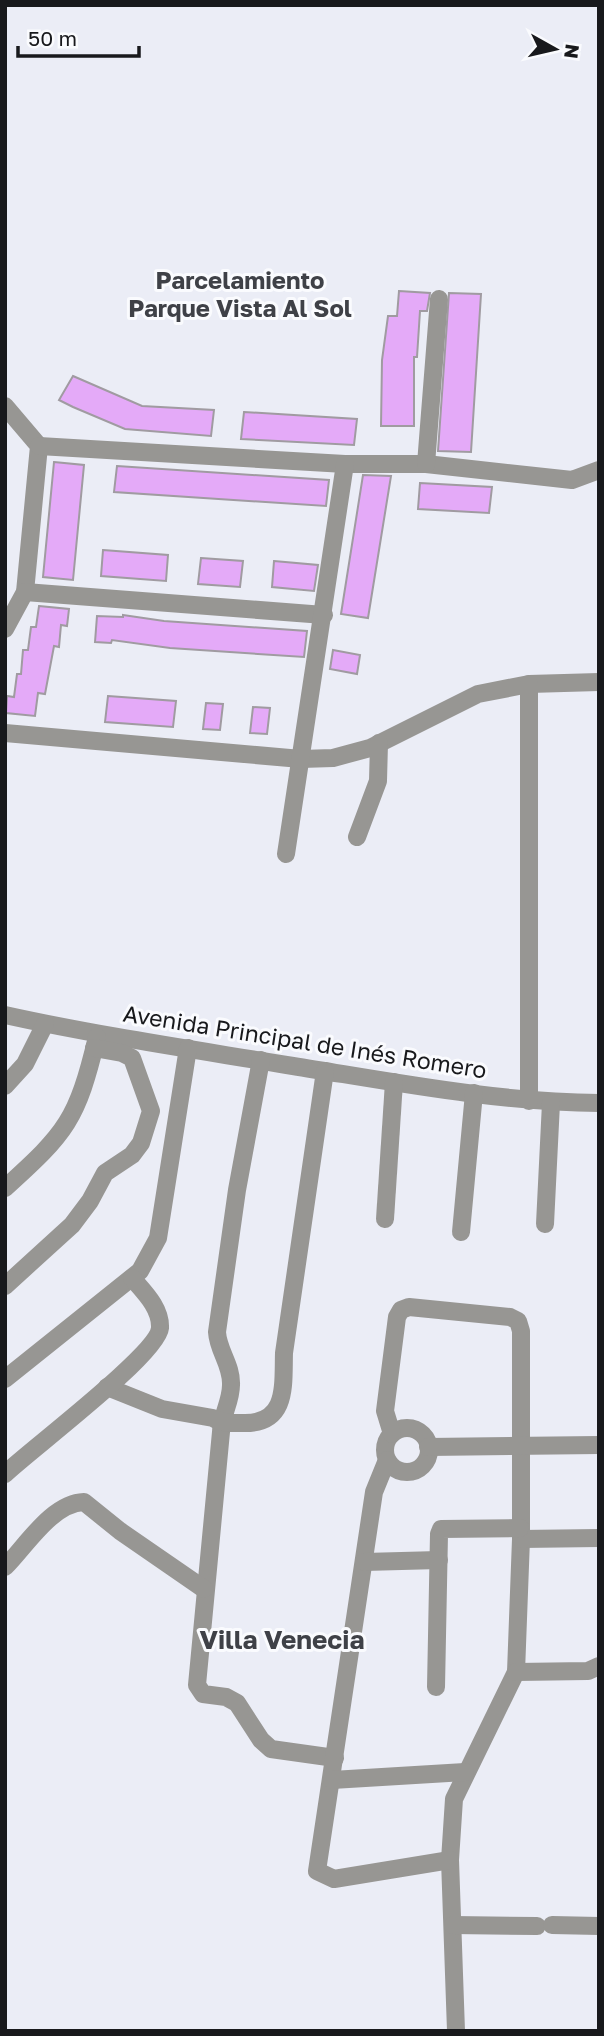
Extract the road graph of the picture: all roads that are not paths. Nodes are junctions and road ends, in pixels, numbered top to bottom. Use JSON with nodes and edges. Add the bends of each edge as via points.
{"nodes":[{"id":1,"x":439,"y":299,"type":"dead end"},
{"id":2,"x":5,"y":406,"type":"edge"},
{"id":3,"x":39,"y":446,"type":"junction"},
{"id":4,"x":345,"y":464,"type":"junction"},
{"id":5,"x":426,"y":464,"type":"junction"},
{"id":6,"x":599,"y":470,"type":"edge"},
{"id":7,"x":25,"y":592,"type":"junction"},
{"id":8,"x":324,"y":615,"type":"junction"},
{"id":9,"x":5,"y":629,"type":"edge"},
{"id":10,"x":599,"y":682,"type":"edge"},
{"id":11,"x":529,"y":684,"type":"junction"},
{"id":12,"x":5,"y":733,"type":"edge"},
{"id":13,"x":379,"y":743,"type":"junction"},
{"id":14,"x":301,"y":759,"type":"junction"},
{"id":15,"x":357,"y":837,"type":"dead end"},
{"id":16,"x":286,"y":854,"type":"dead end"},
{"id":17,"x":5,"y":1014,"type":"edge"},
{"id":18,"x":45,"y":1024,"type":"junction"},
{"id":19,"x":96,"y":1041,"type":"junction"},
{"id":20,"x":188,"y":1048,"type":"junction"},
{"id":21,"x":261,"y":1060,"type":"junction"},
{"id":22,"x":325,"y":1071,"type":"junction"},
{"id":23,"x":394,"y":1082,"type":"junction"},
{"id":24,"x":5,"y":1086,"type":"edge"},
{"id":25,"x":474,"y":1093,"type":"junction"},
{"id":26,"x":529,"y":1101,"type":"junction"},
{"id":27,"x":551,"y":1103,"type":"junction"},
{"id":28,"x":599,"y":1103,"type":"edge"},
{"id":29,"x":5,"y":1188,"type":"edge"},
{"id":30,"x":385,"y":1219,"type":"dead end"},
{"id":31,"x":545,"y":1224,"type":"dead end"},
{"id":32,"x":461,"y":1232,"type":"dead end"},
{"id":33,"x":132,"y":1278,"type":"junction"},
{"id":34,"x":5,"y":1286,"type":"edge"},
{"id":35,"x":5,"y":1380,"type":"edge"},
{"id":36,"x":107,"y":1387,"type":"junction"},
{"id":37,"x":220,"y":1423,"type":"junction"},
{"id":38,"x":392,"y":1434,"type":"junction"},
{"id":39,"x":599,"y":1445,"type":"edge"},
{"id":40,"x":521,"y":1446,"type":"junction"},
{"id":41,"x":428,"y":1447,"type":"junction"},
{"id":42,"x":387,"y":1460,"type":"junction"},
{"id":43,"x":5,"y":1474,"type":"edge"},
{"id":44,"x":521,"y":1534,"type":"junction"},
{"id":45,"x":599,"y":1538,"type":"edge"},
{"id":46,"x":439,"y":1560,"type":"junction"},
{"id":47,"x":364,"y":1562,"type":"junction"},
{"id":48,"x":5,"y":1567,"type":"edge"},
{"id":49,"x":204,"y":1589,"type":"junction"},
{"id":50,"x":599,"y":1666,"type":"edge"},
{"id":51,"x":516,"y":1672,"type":"junction"},
{"id":52,"x":436,"y":1687,"type":"dead end"},
{"id":53,"x":335,"y":1758,"type":"junction"},
{"id":54,"x":465,"y":1772,"type":"junction"},
{"id":55,"x":332,"y":1780,"type":"junction"},
{"id":56,"x":450,"y":1860,"type":"junction"},
{"id":57,"x":453,"y":1925,"type":"junction"},
{"id":58,"x":599,"y":1926,"type":"edge"},
{"id":59,"x":456,"y":2031,"type":"edge"}],
"edges":[{"from":1,"to":5,"type":"street"},
{"from":2,"to":3,"type":"street"},
{"from":3,"to":4,"type":"street"},
{"from":3,"to":7,"type":"street"},
{"from":4,"to":5,"type":"street"},
{"from":4,"to":8,"type":"street"},
{"from":5,"to":6,"type":"street","via":[[572,480]]},
{"from":7,"to":8,"type":"street"},
{"from":7,"to":9,"type":"street"},
{"from":8,"to":14,"type":"street"},
{"from":10,"to":11,"type":"street"},
{"from":11,"to":13,"type":"street","via":[[478,694]]},
{"from":11,"to":26,"type":"street"},
{"from":12,"to":14,"type":"street"},
{"from":13,"to":14,"type":"street","via":[[333,758]]},
{"from":13,"to":15,"type":"street","via":[[378,781]]},
{"from":14,"to":16,"type":"street"},
{"from":17,"to":18,"type":"street","name":"Avenida Principal de Inés Romero"},
{"from":18,"to":19,"type":"street","name":"Avenida Principal de Inés Romero"},
{"from":18,"to":24,"type":"street","via":[[25,1064]]},
{"from":19,"to":20,"type":"street","name":"Avenida Principal de Inés Romero"},
{"from":19,"to":29,"type":"street","via":[[83,1094],[67,1125]]},
{"from":19,"to":34,"type":"street","via":[[132,1058],[150,1111],[141,1143],[105,1173],[72,1225]]},
{"from":20,"to":21,"type":"street","name":"Avenida Principal de Inés Romero"},
{"from":20,"to":33,"type":"street","via":[[158,1238],[147,1262]]},
{"from":21,"to":22,"type":"street","name":"Avenida Principal de Inés Romero"},
{"from":21,"to":37,"type":"street","via":[[217,1332],[231,1385]]},
{"from":22,"to":23,"type":"street","name":"Avenida Principal de Inés Romero"},
{"from":22,"to":37,"type":"street","via":[[279,1404],[265,1421]]},
{"from":23,"to":25,"type":"street","name":"Avenida Principal de Inés Romero"},
{"from":23,"to":30,"type":"street"},
{"from":25,"to":26,"type":"street","name":"Avenida Principal de Inés Romero"},
{"from":25,"to":32,"type":"street"},
{"from":26,"to":27,"type":"street","name":"Avenida Principal de Inés Romero"},
{"from":27,"to":28,"type":"street","name":"Avenida Principal de Inés Romero"},
{"from":27,"to":31,"type":"street"},
{"from":33,"to":35,"type":"street"},
{"from":33,"to":36,"type":"street","via":[[154,1306],[159,1332],[154,1344]]},
{"from":36,"to":37,"type":"street","via":[[162,1409]]},
{"from":36,"to":43,"type":"street"},
{"from":37,"to":49,"type":"street"},
{"from":38,"to":40,"type":"street","via":[[385,1411],[397,1317],[409,1307],[518,1321]]},
{"from":38,"to":41,"type":"street","via":[[402,1428],[414,1429],[424,1436]]},
{"from":38,"to":42,"type":"street","via":[[385,1446]]},
{"from":39,"to":40,"type":"street"},
{"from":40,"to":41,"type":"street"},
{"from":40,"to":44,"type":"street"},
{"from":41,"to":42,"type":"street","via":[[426,1459],[413,1471],[401,1471]]},
{"from":42,"to":47,"type":"street","via":[[374,1492]]},
{"from":44,"to":45,"type":"street"},
{"from":44,"to":46,"type":"street","via":[[442,1529]]},
{"from":44,"to":51,"type":"street"},
{"from":46,"to":47,"type":"street"},
{"from":46,"to":52,"type":"street"},
{"from":47,"to":53,"type":"street"},
{"from":48,"to":49,"type":"street","via":[[59,1510],[85,1502]]},
{"from":49,"to":53,"type":"street","via":[[199,1690],[237,1703],[271,1749]]},
{"from":50,"to":51,"type":"street","via":[[588,1671]]},
{"from":51,"to":54,"type":"street"},
{"from":53,"to":55,"type":"street"},
{"from":54,"to":55,"type":"street"},
{"from":54,"to":56,"type":"street","via":[[454,1799]]},
{"from":55,"to":56,"type":"street","via":[[317,1871],[323,1877]]},
{"from":56,"to":57,"type":"street"},
{"from":57,"to":58,"type":"street"},
{"from":57,"to":59,"type":"street"}]}
